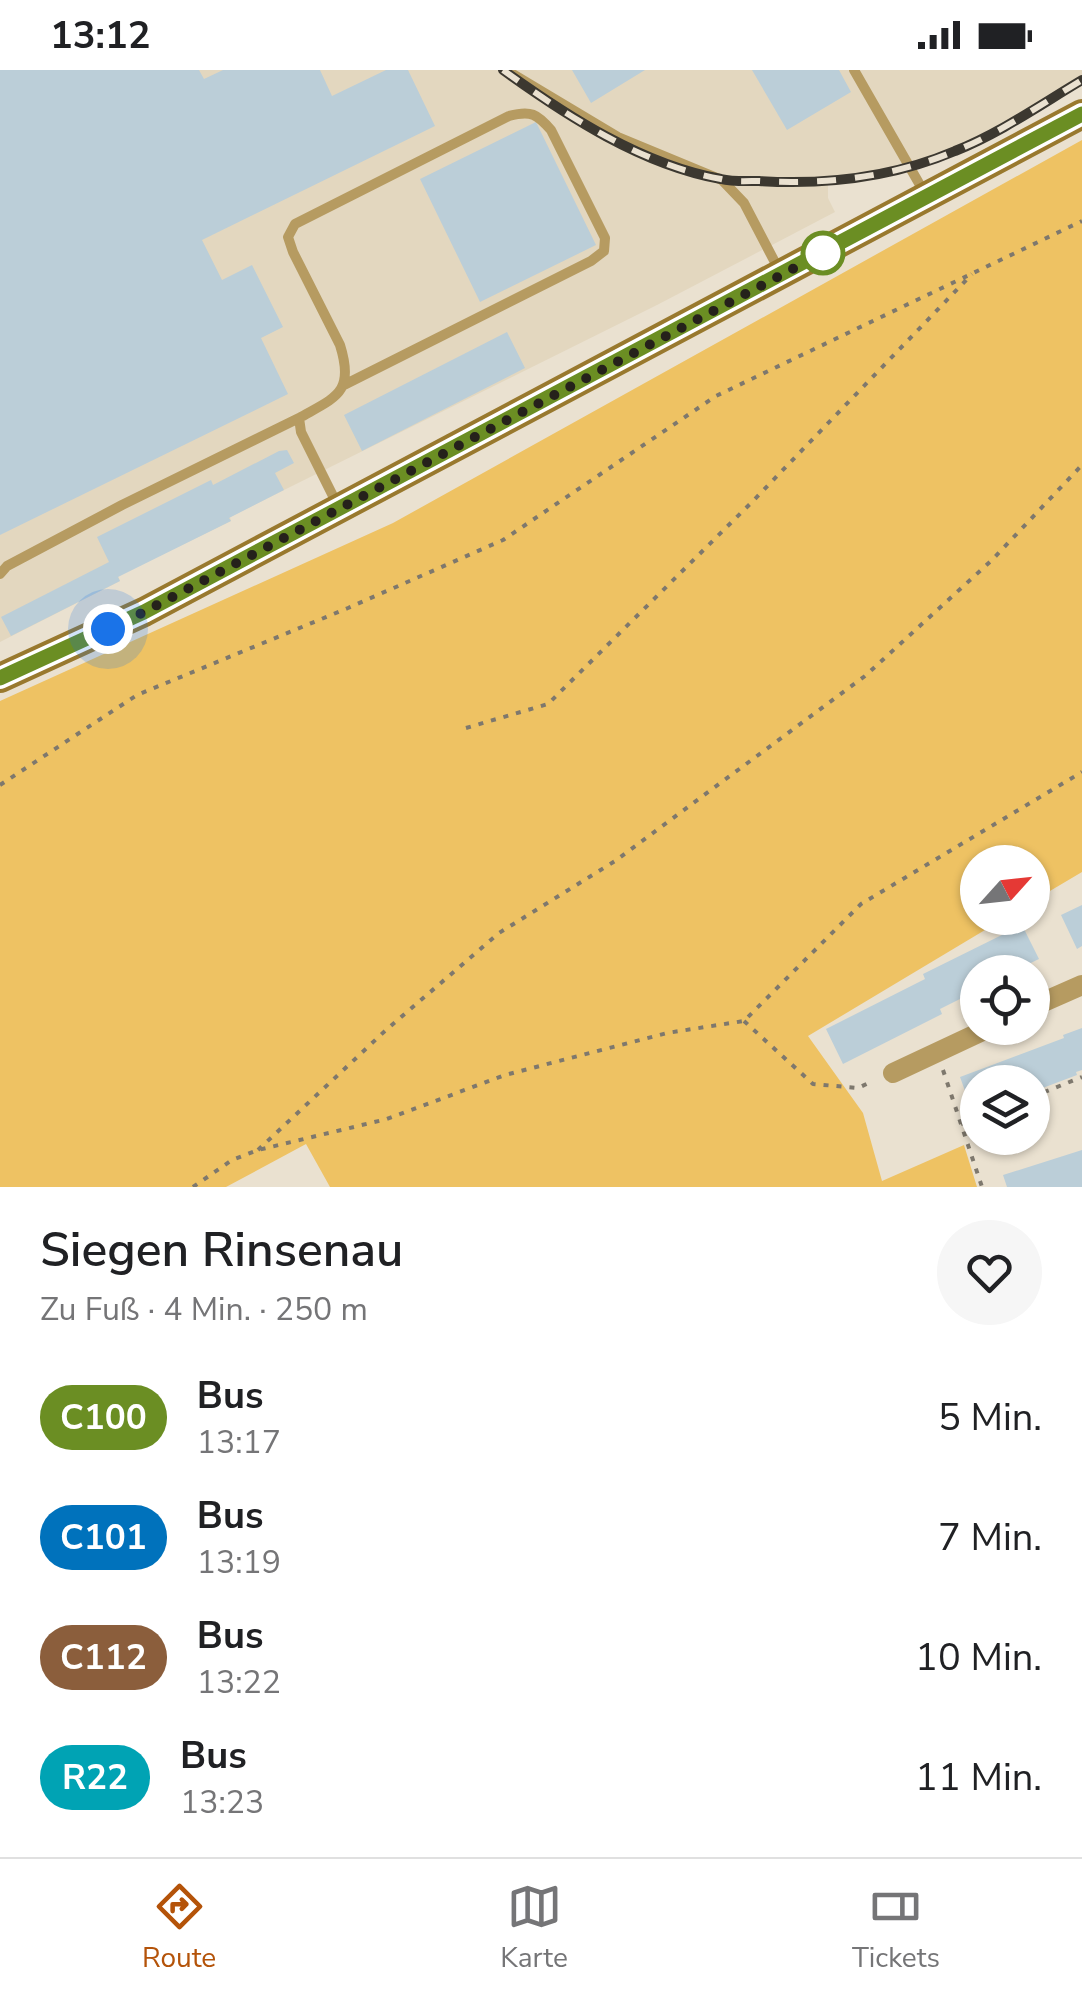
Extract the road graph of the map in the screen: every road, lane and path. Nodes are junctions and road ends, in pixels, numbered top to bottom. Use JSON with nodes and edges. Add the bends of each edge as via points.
{"nodes":[{"id":1,"x":506,"y":70,"type":"edge"},
{"id":2,"x":854,"y":70,"type":"edge"},
{"id":3,"x":1082,"y":114,"type":"edge"},
{"id":4,"x":927,"y":197,"type":"junction"},
{"id":5,"x":1082,"y":221,"type":"edge"},
{"id":6,"x":976,"y":270,"type":"junction"},
{"id":7,"x":782,"y":275,"type":"junction"},
{"id":8,"x":344,"y":385,"type":"junction"},
{"id":9,"x":299,"y":418,"type":"junction"},
{"id":10,"x":1082,"y":465,"type":"edge"},
{"id":11,"x":340,"y":509,"type":"junction"},
{"id":12,"x":0,"y":574,"type":"edge"},
{"id":13,"x":0,"y":678,"type":"edge"},
{"id":14,"x":466,"y":728,"type":"dead end"},
{"id":15,"x":1082,"y":772,"type":"edge"},
{"id":16,"x":0,"y":785,"type":"edge"},
{"id":17,"x":1082,"y":985,"type":"edge"},
{"id":18,"x":1050,"y":1000,"type":"edge"},
{"id":19,"x":744,"y":1021,"type":"junction"},
{"id":20,"x":960,"y":1041,"type":"edge"},
{"id":21,"x":937,"y":1051,"type":"junction"},
{"id":22,"x":892,"y":1073,"type":"joint"},
{"id":23,"x":1082,"y":1077,"type":"edge"},
{"id":24,"x":1050,"y":1089,"type":"edge"},
{"id":25,"x":960,"y":1121,"type":"edge"},
{"id":26,"x":258,"y":1150,"type":"junction"},
{"id":27,"x":971,"y":1155,"type":"edge"},
{"id":28,"x":193,"y":1187,"type":"edge"},
{"id":29,"x":982,"y":1187,"type":"edge"}],
"edges":[{"from":1,"to":7,"type":"lane","via":[[618,137],[722,180],[744,202]]},
{"from":2,"to":4,"type":"lane"},
{"from":3,"to":4,"type":"main road"},
{"from":4,"to":7,"type":"main road"},
{"from":5,"to":6,"type":"path"},
{"from":6,"to":14,"type":"path","via":[[548,704]]},
{"from":6,"to":16,"type":"path","via":[[716,396],[503,540],[137,695]]},
{"from":7,"to":11,"type":"main road"},
{"from":8,"to":8,"type":"lane","via":[[340,344],[288,237],[295,224],[509,116],[540,117],[604,238],[604,251]]},
{"from":8,"to":9,"type":"lane","via":[[337,397]]},
{"from":9,"to":11,"type":"lane"},
{"from":9,"to":12,"type":"lane"},
{"from":10,"to":26,"type":"path","via":[[992,560],[866,676],[615,861],[499,933]]},
{"from":11,"to":13,"type":"main road"},
{"from":15,"to":19,"type":"path","via":[[861,904]]},
{"from":17,"to":18,"type":"street"},
{"from":19,"to":22,"type":"path","via":[[812,1084],[858,1088]]},
{"from":19,"to":26,"type":"path","via":[[505,1074],[387,1119]]},
{"from":20,"to":21,"type":"street"},
{"from":21,"to":22,"type":"street"},
{"from":21,"to":25,"type":"path"},
{"from":23,"to":24,"type":"path"},
{"from":26,"to":28,"type":"path"},
{"from":27,"to":29,"type":"path"}]}
